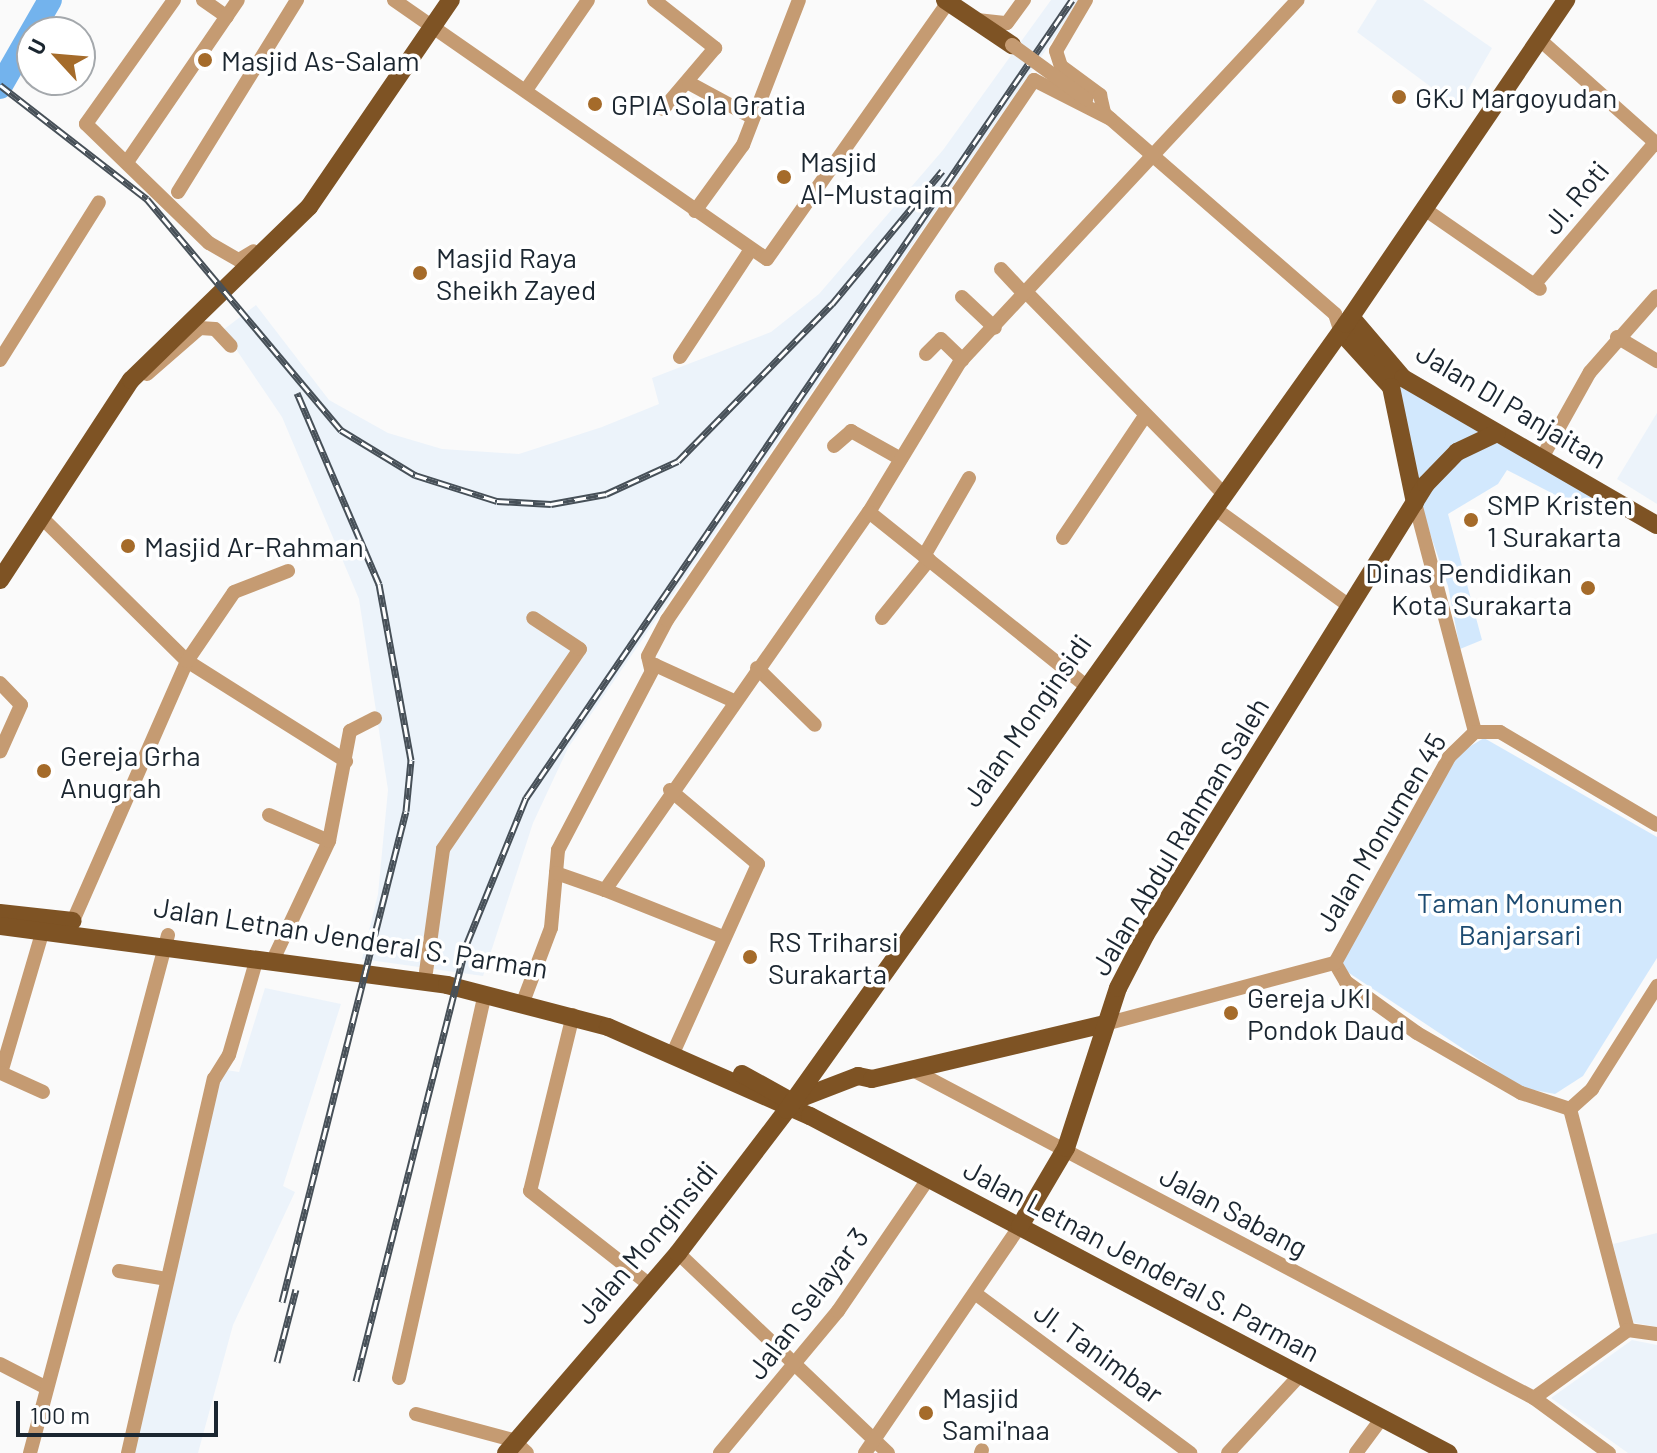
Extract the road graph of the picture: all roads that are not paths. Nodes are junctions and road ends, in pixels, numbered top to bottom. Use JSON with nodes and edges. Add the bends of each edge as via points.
{"nodes":[{"id":1,"x":174,"y":0,"type":"edge"},
{"id":2,"x":203,"y":0,"type":"edge"},
{"id":3,"x":238,"y":0,"type":"edge"},
{"id":4,"x":297,"y":0,"type":"edge"},
{"id":5,"x":394,"y":0,"type":"edge"},
{"id":6,"x":451,"y":0,"type":"edge"},
{"id":7,"x":588,"y":0,"type":"edge"},
{"id":8,"x":654,"y":0,"type":"edge"},
{"id":9,"x":799,"y":0,"type":"edge"},
{"id":10,"x":1024,"y":0,"type":"edge"},
{"id":11,"x":1086,"y":0,"type":"edge"},
{"id":12,"x":1566,"y":0,"type":"edge"},
{"id":13,"x":946,"y":1,"type":"edge"},
{"id":14,"x":1291,"y":2,"type":"edge"},
{"id":15,"x":227,"y":17,"type":"junction"},
{"id":16,"x":974,"y":20,"type":"junction"},
{"id":17,"x":432,"y":27,"type":"junction"},
{"id":18,"x":1539,"y":39,"type":"junction"},
{"id":19,"x":1012,"y":45,"type":"joint"},
{"id":20,"x":689,"y":83,"type":"junction"},
{"id":21,"x":526,"y":90,"type":"junction"},
{"id":22,"x":663,"y":109,"type":"dead end"},
{"id":23,"x":1107,"y":116,"type":"junction"},
{"id":24,"x":752,"y":117,"type":"junction"},
{"id":25,"x":1656,"y":144,"type":"edge"},
{"id":26,"x":1153,"y":154,"type":"junction"},
{"id":27,"x":127,"y":162,"type":"junction"},
{"id":28,"x":178,"y":192,"type":"dead end"},
{"id":29,"x":99,"y":202,"type":"dead end"},
{"id":30,"x":309,"y":207,"type":"junction"},
{"id":31,"x":1423,"y":208,"type":"junction"},
{"id":32,"x":695,"y":211,"type":"junction"},
{"id":33,"x":750,"y":251,"type":"junction"},
{"id":34,"x":1001,"y":269,"type":"dead end"},
{"id":35,"x":1026,"y":294,"type":"junction"},
{"id":36,"x":1657,"y":296,"type":"edge"},
{"id":37,"x":962,"y":297,"type":"dead end"},
{"id":38,"x":1342,"y":321,"type":"junction"},
{"id":39,"x":995,"y":328,"type":"junction"},
{"id":40,"x":1617,"y":337,"type":"junction"},
{"id":41,"x":231,"y":346,"type":"dead end"},
{"id":42,"x":926,"y":354,"type":"dead end"},
{"id":43,"x":680,"y":357,"type":"dead end"},
{"id":44,"x":0,"y":360,"type":"edge"},
{"id":45,"x":963,"y":360,"type":"junction"},
{"id":46,"x":1657,"y":361,"type":"edge"},
{"id":47,"x":131,"y":380,"type":"junction"},
{"id":48,"x":1397,"y":382,"type":"junction"},
{"id":49,"x":1145,"y":416,"type":"junction"},
{"id":50,"x":1497,"y":433,"type":"junction"},
{"id":51,"x":834,"y":446,"type":"dead end"},
{"id":52,"x":1543,"y":456,"type":"junction"},
{"id":53,"x":901,"y":459,"type":"junction"},
{"id":54,"x":969,"y":478,"type":"dead end"},
{"id":55,"x":1219,"y":501,"type":"junction"},
{"id":56,"x":1415,"y":503,"type":"junction"},
{"id":57,"x":869,"y":512,"type":"junction"},
{"id":58,"x":41,"y":517,"type":"junction"},
{"id":59,"x":1657,"y":525,"type":"edge"},
{"id":60,"x":1063,"y":538,"type":"dead end"},
{"id":61,"x":926,"y":558,"type":"junction"},
{"id":62,"x":288,"y":571,"type":"dead end"},
{"id":63,"x":0,"y":580,"type":"edge"},
{"id":64,"x":1348,"y":605,"type":"junction"},
{"id":65,"x":533,"y":618,"type":"dead end"},
{"id":66,"x":882,"y":618,"type":"dead end"},
{"id":67,"x":187,"y":661,"type":"junction"},
{"id":68,"x":757,"y":668,"type":"junction"},
{"id":69,"x":651,"y":669,"type":"junction"},
{"id":70,"x":0,"y":683,"type":"edge"},
{"id":71,"x":1084,"y":684,"type":"junction"},
{"id":72,"x":734,"y":701,"type":"junction"},
{"id":73,"x":375,"y":718,"type":"dead end"},
{"id":74,"x":815,"y":725,"type":"dead end"},
{"id":75,"x":1475,"y":732,"type":"junction"},
{"id":76,"x":0,"y":752,"type":"edge"},
{"id":77,"x":346,"y":761,"type":"junction"},
{"id":78,"x":670,"y":790,"type":"junction"},
{"id":79,"x":269,"y":815,"type":"dead end"},
{"id":80,"x":1657,"y":825,"type":"edge"},
{"id":81,"x":329,"y":841,"type":"junction"},
{"id":82,"x":556,"y":873,"type":"junction"},
{"id":83,"x":605,"y":890,"type":"junction"},
{"id":84,"x":0,"y":913,"type":"edge"},
{"id":85,"x":0,"y":926,"type":"edge"},
{"id":86,"x":71,"y":927,"type":"junction"},
{"id":87,"x":43,"y":930,"type":"junction"},
{"id":88,"x":723,"y":937,"type":"junction"},
{"id":89,"x":166,"y":940,"type":"junction"},
{"id":90,"x":269,"y":956,"type":"junction"},
{"id":91,"x":1335,"y":963,"type":"junction"},
{"id":92,"x":426,"y":972,"type":"junction"},
{"id":93,"x":1657,"y":986,"type":"edge"},
{"id":94,"x":485,"y":994,"type":"junction"},
{"id":95,"x":525,"y":997,"type":"junction"},
{"id":96,"x":573,"y":1015,"type":"junction"},
{"id":97,"x":1105,"y":1024,"type":"junction"},
{"id":98,"x":675,"y":1048,"type":"junction"},
{"id":99,"x":911,"y":1069,"type":"junction"},
{"id":100,"x":43,"y":1092,"type":"dead end"},
{"id":101,"x":797,"y":1108,"type":"junction"},
{"id":102,"x":1570,"y":1109,"type":"junction"},
{"id":103,"x":1066,"y":1148,"type":"junction"},
{"id":104,"x":928,"y":1179,"type":"junction"},
{"id":105,"x":1020,"y":1226,"type":"junction"},
{"id":106,"x":678,"y":1253,"type":"junction"},
{"id":107,"x":119,"y":1271,"type":"dead end"},
{"id":108,"x":167,"y":1279,"type":"junction"},
{"id":109,"x":650,"y":1285,"type":"junction"},
{"id":110,"x":976,"y":1294,"type":"junction"},
{"id":111,"x":1628,"y":1330,"type":"junction"},
{"id":112,"x":1657,"y":1334,"type":"edge"},
{"id":113,"x":0,"y":1364,"type":"edge"},
{"id":114,"x":797,"y":1366,"type":"junction"},
{"id":115,"x":1301,"y":1374,"type":"junction"},
{"id":116,"x":399,"y":1378,"type":"dead end"},
{"id":117,"x":45,"y":1387,"type":"junction"},
{"id":118,"x":1534,"y":1398,"type":"junction"},
{"id":119,"x":416,"y":1414,"type":"dead end"},
{"id":120,"x":1382,"y":1418,"type":"junction"},
{"id":121,"x":876,"y":1441,"type":"junction"},
{"id":122,"x":515,"y":1449,"type":"edge"},
{"id":123,"x":30,"y":1453,"type":"edge"},
{"id":124,"x":128,"y":1453,"type":"edge"},
{"id":125,"x":720,"y":1453,"type":"edge"},
{"id":126,"x":865,"y":1453,"type":"edge"},
{"id":127,"x":888,"y":1453,"type":"edge"},
{"id":128,"x":1190,"y":1453,"type":"edge"},
{"id":129,"x":1228,"y":1453,"type":"edge"},
{"id":130,"x":1356,"y":1453,"type":"edge"},
{"id":131,"x":1448,"y":1453,"type":"edge"},
{"id":132,"x":1609,"y":1453,"type":"edge"}],
"edges":[{"from":1,"to":27,"type":"street","via":[[86,124]]},
{"from":2,"to":15,"type":"street"},
{"from":3,"to":15,"type":"street"},
{"from":4,"to":28,"type":"street"},
{"from":5,"to":17,"type":"street"},
{"from":6,"to":17,"type":"main road"},
{"from":7,"to":21,"type":"street"},
{"from":8,"to":20,"type":"street","via":[[715,46]]},
{"from":9,"to":24,"type":"street"},
{"from":10,"to":16,"type":"street","via":[[1007,23]]},
{"from":11,"to":23,"type":"street","via":[[1059,35],[1056,55],[1100,95]]},
{"from":12,"to":18,"type":"main road","name":"Jalan Monginsidi"},
{"from":13,"to":16,"type":"main road"},
{"from":13,"to":33,"type":"street","via":[[772,257]]},
{"from":14,"to":26,"type":"street"},
{"from":15,"to":27,"type":"street"},
{"from":16,"to":19,"type":"main road"},
{"from":17,"to":21,"type":"street"},
{"from":17,"to":30,"type":"main road"},
{"from":18,"to":25,"type":"street"},
{"from":18,"to":31,"type":"main road","name":"Jalan Monginsidi"},
{"from":19,"to":23,"type":"street","bridge":true},
{"from":20,"to":22,"type":"street"},
{"from":20,"to":24,"type":"street"},
{"from":21,"to":32,"type":"street"},
{"from":23,"to":26,"type":"street"},
{"from":23,"to":69,"type":"street","via":[[1034,80],[667,620],[648,656]]},
{"from":24,"to":32,"type":"street","via":[[743,145]]},
{"from":25,"to":31,"type":"street","name":"Jl. Roti","via":[[1537,287]]},
{"from":26,"to":35,"type":"street"},
{"from":26,"to":38,"type":"street"},
{"from":27,"to":30,"type":"street","via":[[209,243],[239,260]]},
{"from":29,"to":44,"type":"street"},
{"from":30,"to":47,"type":"main road"},
{"from":31,"to":38,"type":"main road","name":"Jalan Monginsidi"},
{"from":32,"to":33,"type":"street"},
{"from":33,"to":43,"type":"street"},
{"from":34,"to":35,"type":"street"},
{"from":35,"to":39,"type":"street"},
{"from":35,"to":49,"type":"street"},
{"from":36,"to":40,"type":"street"},
{"from":37,"to":39,"type":"street"},
{"from":38,"to":48,"type":"main road","name":"Jalan DI Panjaitan"},
{"from":38,"to":55,"type":"main road","name":"Jalan Monginsidi"},
{"from":39,"to":45,"type":"street"},
{"from":40,"to":46,"type":"street"},
{"from":40,"to":52,"type":"street"},
{"from":41,"to":47,"type":"street","via":[[215,329],[200,328],[151,373]]},
{"from":42,"to":45,"type":"street","via":[[941,339]]},
{"from":45,"to":53,"type":"street"},
{"from":47,"to":58,"type":"main road"},
{"from":48,"to":50,"type":"main road","name":"Jalan DI Panjaitan"},
{"from":48,"to":56,"type":"main road"},
{"from":49,"to":55,"type":"street"},
{"from":49,"to":60,"type":"street"},
{"from":50,"to":52,"type":"main road","name":"Jalan DI Panjaitan"},
{"from":50,"to":56,"type":"main road","name":"Jalan Abdul Rahman Saleh","via":[[1440,467]]},
{"from":51,"to":53,"type":"street","via":[[851,431]]},
{"from":52,"to":59,"type":"main road","name":"Jalan DI Panjaitan"},
{"from":53,"to":57,"type":"street"},
{"from":54,"to":61,"type":"street"},
{"from":55,"to":64,"type":"street"},
{"from":55,"to":71,"type":"main road","name":"Jalan Monginsidi"},
{"from":56,"to":64,"type":"main road","name":"Jalan Abdul Rahman Saleh"},
{"from":56,"to":75,"type":"street"},
{"from":57,"to":61,"type":"street"},
{"from":57,"to":68,"type":"street"},
{"from":58,"to":63,"type":"main road"},
{"from":58,"to":67,"type":"street"},
{"from":61,"to":66,"type":"street"},
{"from":61,"to":71,"type":"street"},
{"from":62,"to":67,"type":"street","via":[[234,592]]},
{"from":64,"to":97,"type":"main road","name":"Jalan Abdul Rahman Saleh","via":[[1146,934]]},
{"from":65,"to":92,"type":"street","via":[[580,649],[443,849]]},
{"from":67,"to":77,"type":"street"},
{"from":67,"to":86,"type":"street"},
{"from":68,"to":72,"type":"street"},
{"from":68,"to":74,"type":"street"},
{"from":69,"to":72,"type":"street","via":[[672,668]]},
{"from":69,"to":82,"type":"street","via":[[558,850]]},
{"from":70,"to":76,"type":"street","via":[[21,705]]},
{"from":71,"to":101,"type":"main road","name":"Jalan Monginsidi"},
{"from":72,"to":78,"type":"street"},
{"from":73,"to":77,"type":"street","via":[[351,728]]},
{"from":75,"to":80,"type":"street","via":[[1500,732]]},
{"from":75,"to":91,"type":"street","name":"Jalan Monumen 45","via":[[1449,757]]},
{"from":77,"to":81,"type":"street"},
{"from":78,"to":83,"type":"street"},
{"from":78,"to":88,"type":"street","via":[[757,861]]},
{"from":79,"to":81,"type":"street"},
{"from":81,"to":90,"type":"street"},
{"from":82,"to":83,"type":"street"},
{"from":82,"to":95,"type":"street","via":[[551,928]]},
{"from":83,"to":88,"type":"street"},
{"from":84,"to":86,"type":"main road","name":"Jalan Letnan Jenderal S. Parman"},
{"from":85,"to":87,"type":"main road","name":"Jalan Letnan Jenderal S. Parman"},
{"from":86,"to":87,"type":"main road","name":"Jalan Letnan Jenderal S. Parman"},
{"from":86,"to":89,"type":"main road","name":"Jalan Letnan Jenderal S. Parman"},
{"from":87,"to":100,"type":"street","via":[[1,1073]]},
{"from":88,"to":98,"type":"street"},
{"from":89,"to":90,"type":"main road","name":"Jalan Letnan Jenderal S. Parman"},
{"from":89,"to":117,"type":"street"},
{"from":90,"to":92,"type":"main road","name":"Jalan Letnan Jenderal S. Parman"},
{"from":90,"to":94,"type":"main road","name":"Jalan Letnan Jenderal S. Parman"},
{"from":90,"to":108,"type":"street","via":[[229,1055],[214,1075]]},
{"from":91,"to":97,"type":"street"},
{"from":91,"to":102,"type":"street","via":[[1346,982],[1417,1033],[1521,1093]]},
{"from":92,"to":95,"type":"main road","name":"Jalan Letnan Jenderal S. Parman"},
{"from":93,"to":102,"type":"street","via":[[1592,1089]]},
{"from":94,"to":95,"type":"main road","name":"Jalan Letnan Jenderal S. Parman"},
{"from":94,"to":116,"type":"street"},
{"from":95,"to":96,"type":"main road","name":"Jalan Letnan Jenderal S. Parman"},
{"from":95,"to":98,"type":"main road","name":"Jalan Letnan Jenderal S. Parman"},
{"from":96,"to":98,"type":"main road","name":"Jalan Letnan Jenderal S. Parman"},
{"from":96,"to":109,"type":"street","via":[[530,1191]]},
{"from":97,"to":99,"type":"main road"},
{"from":97,"to":103,"type":"main road","name":"Jalan Abdul Rahman Saleh"},
{"from":98,"to":101,"type":"main road","name":"Jalan Letnan Jenderal S. Parman"},
{"from":99,"to":101,"type":"main road","via":[[872,1079],[858,1076]]},
{"from":99,"to":103,"type":"street","name":"Jalan Sabang"},
{"from":101,"to":104,"type":"main road","name":"Jalan Letnan Jenderal S. Parman"},
{"from":101,"to":106,"type":"main road","name":"Jalan Monginsidi"},
{"from":102,"to":111,"type":"street"},
{"from":103,"to":105,"type":"main road","name":"Jalan Abdul Rahman Saleh"},
{"from":103,"to":118,"type":"street","name":"Jalan Sabang"},
{"from":104,"to":105,"type":"main road","name":"Jalan Letnan Jenderal S. Parman"},
{"from":104,"to":114,"type":"street","name":"Jalan Selayar 3"},
{"from":105,"to":110,"type":"street","name":"Jalan Abdul Rahman Saleh"},
{"from":105,"to":115,"type":"main road","name":"Jalan Letnan Jenderal S. Parman"},
{"from":106,"to":109,"type":"main road","name":"Jalan Monginsidi"},
{"from":106,"to":114,"type":"street"},
{"from":107,"to":108,"type":"street"},
{"from":108,"to":124,"type":"street"},
{"from":109,"to":122,"type":"main road","name":"Jalan Monginsidi"},
{"from":110,"to":121,"type":"street","name":"Jalan Abdul Rahman Saleh"},
{"from":110,"to":128,"type":"street","name":"Jl. Tanimbar"},
{"from":111,"to":112,"type":"street"},
{"from":111,"to":118,"type":"street"},
{"from":113,"to":117,"type":"street"},
{"from":114,"to":121,"type":"street"},
{"from":114,"to":125,"type":"street","name":"Jalan Selayar 3"},
{"from":115,"to":120,"type":"main road","name":"Jalan Letnan Jenderal S. Parman"},
{"from":115,"to":129,"type":"street"},
{"from":117,"to":123,"type":"street"},
{"from":118,"to":132,"type":"street","name":"Jalan Sabang"},
{"from":119,"to":122,"type":"street"},
{"from":120,"to":130,"type":"street"},
{"from":120,"to":131,"type":"main road","name":"Jalan Letnan Jenderal S. Parman"},
{"from":121,"to":126,"type":"street","name":"Jalan Abdul Rahman Saleh"},
{"from":121,"to":127,"type":"street"}]}
